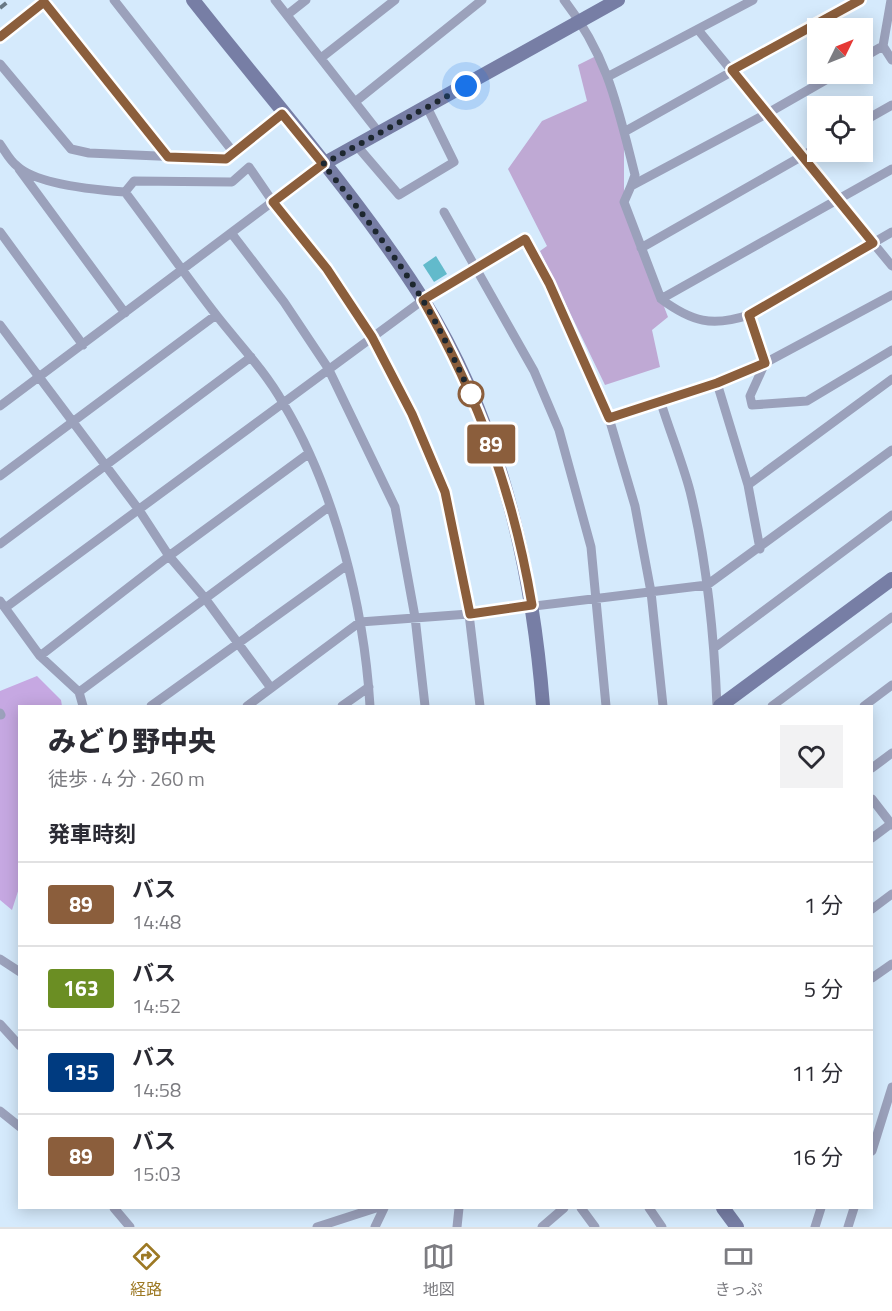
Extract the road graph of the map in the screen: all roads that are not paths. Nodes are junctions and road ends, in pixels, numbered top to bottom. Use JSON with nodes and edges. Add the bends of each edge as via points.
{"nodes":[{"id":1,"x":114,"y":0,"type":"edge"},
{"id":2,"x":193,"y":0,"type":"edge"},
{"id":3,"x":275,"y":0,"type":"edge"},
{"id":4,"x":306,"y":0,"type":"edge"},
{"id":5,"x":395,"y":0,"type":"edge"},
{"id":6,"x":482,"y":0,"type":"edge"},
{"id":7,"x":564,"y":0,"type":"edge"},
{"id":8,"x":618,"y":0,"type":"edge"},
{"id":9,"x":753,"y":0,"type":"edge"},
{"id":10,"x":860,"y":0,"type":"edge"},
{"id":11,"x":891,"y":0,"type":"edge"},
{"id":12,"x":46,"y":1,"type":"edge"},
{"id":13,"x":287,"y":15,"type":"junction"},
{"id":14,"x":581,"y":22,"type":"junction"},
{"id":15,"x":699,"y":31,"type":"junction"},
{"id":16,"x":0,"y":37,"type":"edge"},
{"id":17,"x":883,"y":46,"type":"junction"},
{"id":18,"x":873,"y":52,"type":"edge"},
{"id":19,"x":321,"y":58,"type":"junction"},
{"id":20,"x":892,"y":60,"type":"edge"},
{"id":21,"x":0,"y":64,"type":"edge"},
{"id":22,"x":732,"y":70,"type":"junction"},
{"id":23,"x":609,"y":76,"type":"junction"},
{"id":24,"x":819,"y":84,"type":"edge"},
{"id":25,"x":355,"y":102,"type":"junction"},
{"id":26,"x":892,"y":105,"type":"edge"},
{"id":27,"x":427,"y":107,"type":"junction"},
{"id":28,"x":768,"y":113,"type":"junction"},
{"id":29,"x":282,"y":114,"type":"junction"},
{"id":30,"x":873,"y":116,"type":"edge"},
{"id":31,"x":624,"y":132,"type":"junction"},
{"id":32,"x":380,"y":134,"type":"junction"},
{"id":33,"x":0,"y":144,"type":"edge"},
{"id":34,"x":357,"y":146,"type":"junction"},
{"id":35,"x":234,"y":153,"type":"junction"},
{"id":36,"x":807,"y":153,"type":"edge"},
{"id":37,"x":804,"y":155,"type":"junction"},
{"id":38,"x":168,"y":157,"type":"junction"},
{"id":39,"x":323,"y":164,"type":"junction"},
{"id":40,"x":17,"y":167,"type":"junction"},
{"id":41,"x":892,"y":169,"type":"edge"},
{"id":42,"x":631,"y":186,"type":"junction"},
{"id":43,"x":125,"y":192,"type":"junction"},
{"id":44,"x":838,"y":200,"type":"junction"},
{"id":45,"x":273,"y":202,"type":"junction"},
{"id":46,"x":444,"y":212,"type":"dead end"},
{"id":47,"x":0,"y":232,"type":"edge"},
{"id":48,"x":892,"y":232,"type":"edge"},
{"id":49,"x":232,"y":234,"type":"junction"},
{"id":50,"x":873,"y":243,"type":"junction"},
{"id":51,"x":641,"y":248,"type":"junction"},
{"id":52,"x":892,"y":266,"type":"edge"},
{"id":53,"x":477,"y":267,"type":"junction"},
{"id":54,"x":185,"y":270,"type":"junction"},
{"id":55,"x":892,"y":295,"type":"edge"},
{"id":56,"x":661,"y":299,"type":"junction"},
{"id":57,"x":423,"y":300,"type":"junction"},
{"id":58,"x":125,"y":313,"type":"junction"},
{"id":59,"x":216,"y":315,"type":"junction"},
{"id":60,"x":749,"y":315,"type":"junction"},
{"id":61,"x":0,"y":325,"type":"edge"},
{"id":62,"x":372,"y":337,"type":"junction"},
{"id":63,"x":83,"y":345,"type":"junction"},
{"id":64,"x":892,"y":350,"type":"edge"},
{"id":65,"x":251,"y":357,"type":"junction"},
{"id":66,"x":765,"y":363,"type":"junction"},
{"id":67,"x":328,"y":368,"type":"junction"},
{"id":68,"x":39,"y":378,"type":"junction"},
{"id":69,"x":892,"y":379,"type":"edge"},
{"id":70,"x":717,"y":383,"type":"junction"},
{"id":71,"x":284,"y":403,"type":"junction"},
{"id":72,"x":661,"y":403,"type":"junction"},
{"id":73,"x":0,"y":406,"type":"edge"},
{"id":74,"x":609,"y":418,"type":"junction"},
{"id":75,"x":72,"y":422,"type":"junction"},
{"id":76,"x":308,"y":454,"type":"junction"},
{"id":77,"x":890,"y":456,"type":"edge"},
{"id":78,"x":106,"y":465,"type":"junction"},
{"id":79,"x":0,"y":476,"type":"edge"},
{"id":80,"x":748,"y":485,"type":"junction"},
{"id":81,"x":330,"y":506,"type":"junction"},
{"id":82,"x":139,"y":510,"type":"junction"},
{"id":83,"x":892,"y":514,"type":"edge"},
{"id":84,"x":0,"y":544,"type":"edge"},
{"id":85,"x":759,"y":549,"type":"junction"},
{"id":86,"x":169,"y":556,"type":"junction"},
{"id":87,"x":346,"y":565,"type":"junction"},
{"id":88,"x":892,"y":579,"type":"edge"},
{"id":89,"x":707,"y":585,"type":"junction"},
{"id":90,"x":651,"y":592,"type":"junction"},
{"id":91,"x":204,"y":597,"type":"junction"},
{"id":92,"x":597,"y":598,"type":"junction"},
{"id":93,"x":3,"y":604,"type":"edge"},
{"id":94,"x":532,"y":605,"type":"junction"},
{"id":95,"x":470,"y":614,"type":"junction"},
{"id":96,"x":415,"y":617,"type":"junction"},
{"id":97,"x":892,"y":618,"type":"edge"},
{"id":98,"x":360,"y":622,"type":"junction"},
{"id":99,"x":238,"y":642,"type":"junction"},
{"id":100,"x":714,"y":648,"type":"junction"},
{"id":101,"x":40,"y":656,"type":"junction"},
{"id":102,"x":892,"y":685,"type":"edge"},
{"id":103,"x":369,"y":687,"type":"junction"},
{"id":104,"x":271,"y":688,"type":"junction"},
{"id":105,"x":79,"y":692,"type":"junction"},
{"id":106,"x":83,"y":705,"type":"edge"},
{"id":107,"x":152,"y":705,"type":"edge"},
{"id":108,"x":248,"y":705,"type":"edge"},
{"id":109,"x":343,"y":705,"type":"edge"},
{"id":110,"x":370,"y":705,"type":"edge"},
{"id":111,"x":425,"y":705,"type":"edge"},
{"id":112,"x":480,"y":705,"type":"edge"},
{"id":113,"x":543,"y":705,"type":"edge"},
{"id":114,"x":606,"y":705,"type":"edge"},
{"id":115,"x":663,"y":705,"type":"edge"},
{"id":116,"x":719,"y":705,"type":"edge"},
{"id":117,"x":720,"y":705,"type":"edge"},
{"id":118,"x":773,"y":705,"type":"edge"},
{"id":119,"x":865,"y":705,"type":"edge"},
{"id":120,"x":892,"y":753,"type":"edge"},
{"id":121,"x":873,"y":767,"type":"edge"},
{"id":122,"x":873,"y":800,"type":"edge"},
{"id":123,"x":892,"y":824,"type":"edge"},
{"id":124,"x":873,"y":837,"type":"edge"},
{"id":125,"x":892,"y":894,"type":"edge"},
{"id":126,"x":873,"y":908,"type":"edge"},
{"id":127,"x":0,"y":959,"type":"edge"},
{"id":128,"x":892,"y":964,"type":"edge"},
{"id":129,"x":18,"y":971,"type":"edge"},
{"id":130,"x":873,"y":977,"type":"edge"},
{"id":131,"x":0,"y":1024,"type":"edge"},
{"id":132,"x":18,"y":1044,"type":"edge"},
{"id":133,"x":892,"y":1088,"type":"edge"},
{"id":134,"x":0,"y":1111,"type":"edge"},
{"id":135,"x":873,"y":1116,"type":"edge"},
{"id":136,"x":881,"y":1120,"type":"junction"},
{"id":137,"x":18,"y":1125,"type":"edge"},
{"id":138,"x":873,"y":1148,"type":"edge"},
{"id":139,"x":115,"y":1209,"type":"edge"},
{"id":140,"x":373,"y":1209,"type":"edge"},
{"id":141,"x":384,"y":1209,"type":"edge"},
{"id":142,"x":459,"y":1209,"type":"edge"},
{"id":143,"x":563,"y":1209,"type":"edge"},
{"id":144,"x":582,"y":1209,"type":"edge"},
{"id":145,"x":650,"y":1209,"type":"edge"},
{"id":146,"x":724,"y":1209,"type":"edge"},
{"id":147,"x":821,"y":1209,"type":"edge"},
{"id":148,"x":854,"y":1209,"type":"edge"},
{"id":149,"x":130,"y":1227,"type":"edge"},
{"id":150,"x":317,"y":1227,"type":"edge"},
{"id":151,"x":375,"y":1227,"type":"edge"},
{"id":152,"x":457,"y":1227,"type":"edge"},
{"id":153,"x":542,"y":1227,"type":"edge"},
{"id":154,"x":595,"y":1227,"type":"edge"},
{"id":155,"x":662,"y":1227,"type":"edge"},
{"id":156,"x":737,"y":1227,"type":"edge"},
{"id":157,"x":815,"y":1227,"type":"edge"},
{"id":158,"x":848,"y":1227,"type":"edge"}],
"edges":[{"from":1,"to":35,"type":"street"},
{"from":2,"to":29,"type":"street"},
{"from":3,"to":13,"type":"street"},
{"from":4,"to":13,"type":"street"},
{"from":5,"to":19,"type":"street"},
{"from":6,"to":25,"type":"street"},
{"from":7,"to":14,"type":"street"},
{"from":8,"to":14,"type":"street"},
{"from":9,"to":15,"type":"street"},
{"from":10,"to":22,"type":"street"},
{"from":11,"to":17,"type":"street"},
{"from":12,"to":16,"type":"street"},
{"from":12,"to":38,"type":"street"},
{"from":13,"to":19,"type":"street"},
{"from":14,"to":23,"type":"street"},
{"from":14,"to":27,"type":"street"},
{"from":15,"to":22,"type":"street"},
{"from":15,"to":23,"type":"street"},
{"from":17,"to":18,"type":"street"},
{"from":17,"to":20,"type":"street"},
{"from":19,"to":25,"type":"street"},
{"from":21,"to":38,"type":"street","via":[[70,149]]},
{"from":22,"to":28,"type":"street"},
{"from":22,"to":31,"type":"street"},
{"from":23,"to":31,"type":"street"},
{"from":24,"to":28,"type":"street"},
{"from":25,"to":32,"type":"street"},
{"from":26,"to":30,"type":"street"},
{"from":27,"to":32,"type":"street"},
{"from":27,"to":34,"type":"street","via":[[454,162],[399,195]]},
{"from":28,"to":37,"type":"street"},
{"from":28,"to":42,"type":"street"},
{"from":29,"to":35,"type":"street"},
{"from":29,"to":39,"type":"street"},
{"from":31,"to":42,"type":"street","via":[[635,175]]},
{"from":32,"to":34,"type":"street"},
{"from":33,"to":40,"type":"street"},
{"from":34,"to":39,"type":"street"},
{"from":35,"to":38,"type":"street","via":[[226,159]]},
{"from":36,"to":37,"type":"street"},
{"from":37,"to":44,"type":"street"},
{"from":37,"to":51,"type":"street"},
{"from":39,"to":45,"type":"street"},
{"from":39,"to":57,"type":"street","via":[[392,252]]},
{"from":40,"to":43,"type":"street","via":[[40,178]]},
{"from":40,"to":58,"type":"street"},
{"from":41,"to":44,"type":"street"},
{"from":42,"to":51,"type":"street","via":[[624,202]]},
{"from":43,"to":45,"type":"street","via":[[134,181],[232,182],[249,167]]},
{"from":43,"to":54,"type":"street"},
{"from":44,"to":50,"type":"street"},
{"from":44,"to":56,"type":"street"},
{"from":45,"to":49,"type":"street"},
{"from":45,"to":62,"type":"street","via":[[327,269]]},
{"from":46,"to":53,"type":"street"},
{"from":47,"to":63,"type":"street"},
{"from":48,"to":50,"type":"street"},
{"from":49,"to":54,"type":"street"},
{"from":49,"to":67,"type":"street"},
{"from":50,"to":52,"type":"street"},
{"from":50,"to":60,"type":"street"},
{"from":51,"to":56,"type":"street"},
{"from":53,"to":57,"type":"street"},
{"from":53,"to":74,"type":"street","via":[[525,239],[549,283]]},
{"from":53,"to":92,"type":"street","via":[[534,371],[559,430],[591,547]]},
{"from":54,"to":58,"type":"street"},
{"from":54,"to":59,"type":"street"},
{"from":55,"to":66,"type":"street"},
{"from":56,"to":60,"type":"street","via":[[702,322],[730,321]]},
{"from":57,"to":62,"type":"street"},
{"from":57,"to":94,"type":"street","via":[[451,350],[496,457],[511,502]]},
{"from":58,"to":63,"type":"street"},
{"from":59,"to":65,"type":"street"},
{"from":59,"to":75,"type":"street"},
{"from":60,"to":66,"type":"street"},
{"from":61,"to":68,"type":"street"},
{"from":62,"to":67,"type":"street"},
{"from":62,"to":95,"type":"street","via":[[412,414],[445,492]]},
{"from":63,"to":68,"type":"street"},
{"from":64,"to":66,"type":"street","via":[[807,401],[752,405],[750,396]]},
{"from":65,"to":71,"type":"street"},
{"from":65,"to":78,"type":"street"},
{"from":66,"to":70,"type":"street"},
{"from":67,"to":71,"type":"street"},
{"from":67,"to":96,"type":"street","via":[[395,507]]},
{"from":68,"to":73,"type":"street"},
{"from":68,"to":75,"type":"street"},
{"from":69,"to":80,"type":"street"},
{"from":70,"to":72,"type":"street"},
{"from":70,"to":80,"type":"street"},
{"from":71,"to":76,"type":"street"},
{"from":71,"to":82,"type":"street"},
{"from":72,"to":74,"type":"street"},
{"from":72,"to":89,"type":"street","via":[[690,490]]},
{"from":74,"to":90,"type":"street","via":[[635,506]]},
{"from":75,"to":78,"type":"street"},
{"from":75,"to":79,"type":"street"},
{"from":76,"to":81,"type":"street"},
{"from":76,"to":86,"type":"street"},
{"from":77,"to":85,"type":"street"},
{"from":78,"to":82,"type":"street"},
{"from":78,"to":84,"type":"street"},
{"from":80,"to":85,"type":"street"},
{"from":81,"to":87,"type":"street"},
{"from":81,"to":91,"type":"street"},
{"from":82,"to":86,"type":"street"},
{"from":82,"to":93,"type":"street"},
{"from":83,"to":100,"type":"street"},
{"from":85,"to":89,"type":"street"},
{"from":86,"to":91,"type":"street"},
{"from":86,"to":101,"type":"street"},
{"from":87,"to":98,"type":"street"},
{"from":87,"to":99,"type":"street"},
{"from":88,"to":117,"type":"street"},
{"from":89,"to":90,"type":"street"},
{"from":89,"to":100,"type":"street"},
{"from":90,"to":92,"type":"street"},
{"from":90,"to":115,"type":"street"},
{"from":91,"to":99,"type":"street"},
{"from":91,"to":105,"type":"street"},
{"from":92,"to":94,"type":"street"},
{"from":92,"to":114,"type":"street"},
{"from":93,"to":101,"type":"street"},
{"from":94,"to":95,"type":"street"},
{"from":94,"to":113,"type":"street"},
{"from":95,"to":96,"type":"street"},
{"from":95,"to":112,"type":"street"},
{"from":96,"to":98,"type":"street"},
{"from":96,"to":111,"type":"street"},
{"from":97,"to":118,"type":"street"},
{"from":98,"to":103,"type":"street"},
{"from":98,"to":104,"type":"street"},
{"from":99,"to":104,"type":"street"},
{"from":99,"to":107,"type":"street"},
{"from":100,"to":116,"type":"street"},
{"from":101,"to":105,"type":"street"},
{"from":102,"to":119,"type":"street"},
{"from":103,"to":109,"type":"street"},
{"from":103,"to":110,"type":"street"},
{"from":104,"to":108,"type":"street"},
{"from":105,"to":106,"type":"street"},
{"from":120,"to":121,"type":"street"},
{"from":122,"to":123,"type":"street"},
{"from":123,"to":124,"type":"street"},
{"from":125,"to":126,"type":"street"},
{"from":127,"to":129,"type":"street"},
{"from":128,"to":130,"type":"street"},
{"from":131,"to":132,"type":"street"},
{"from":133,"to":136,"type":"street"},
{"from":134,"to":137,"type":"street"},
{"from":135,"to":136,"type":"street"},
{"from":136,"to":138,"type":"street"},
{"from":139,"to":149,"type":"street"},
{"from":140,"to":150,"type":"street"},
{"from":141,"to":151,"type":"street"},
{"from":142,"to":152,"type":"street"},
{"from":143,"to":153,"type":"street"},
{"from":144,"to":154,"type":"street"},
{"from":145,"to":155,"type":"street"},
{"from":146,"to":156,"type":"street"},
{"from":147,"to":157,"type":"street"},
{"from":148,"to":158,"type":"street"}]}
